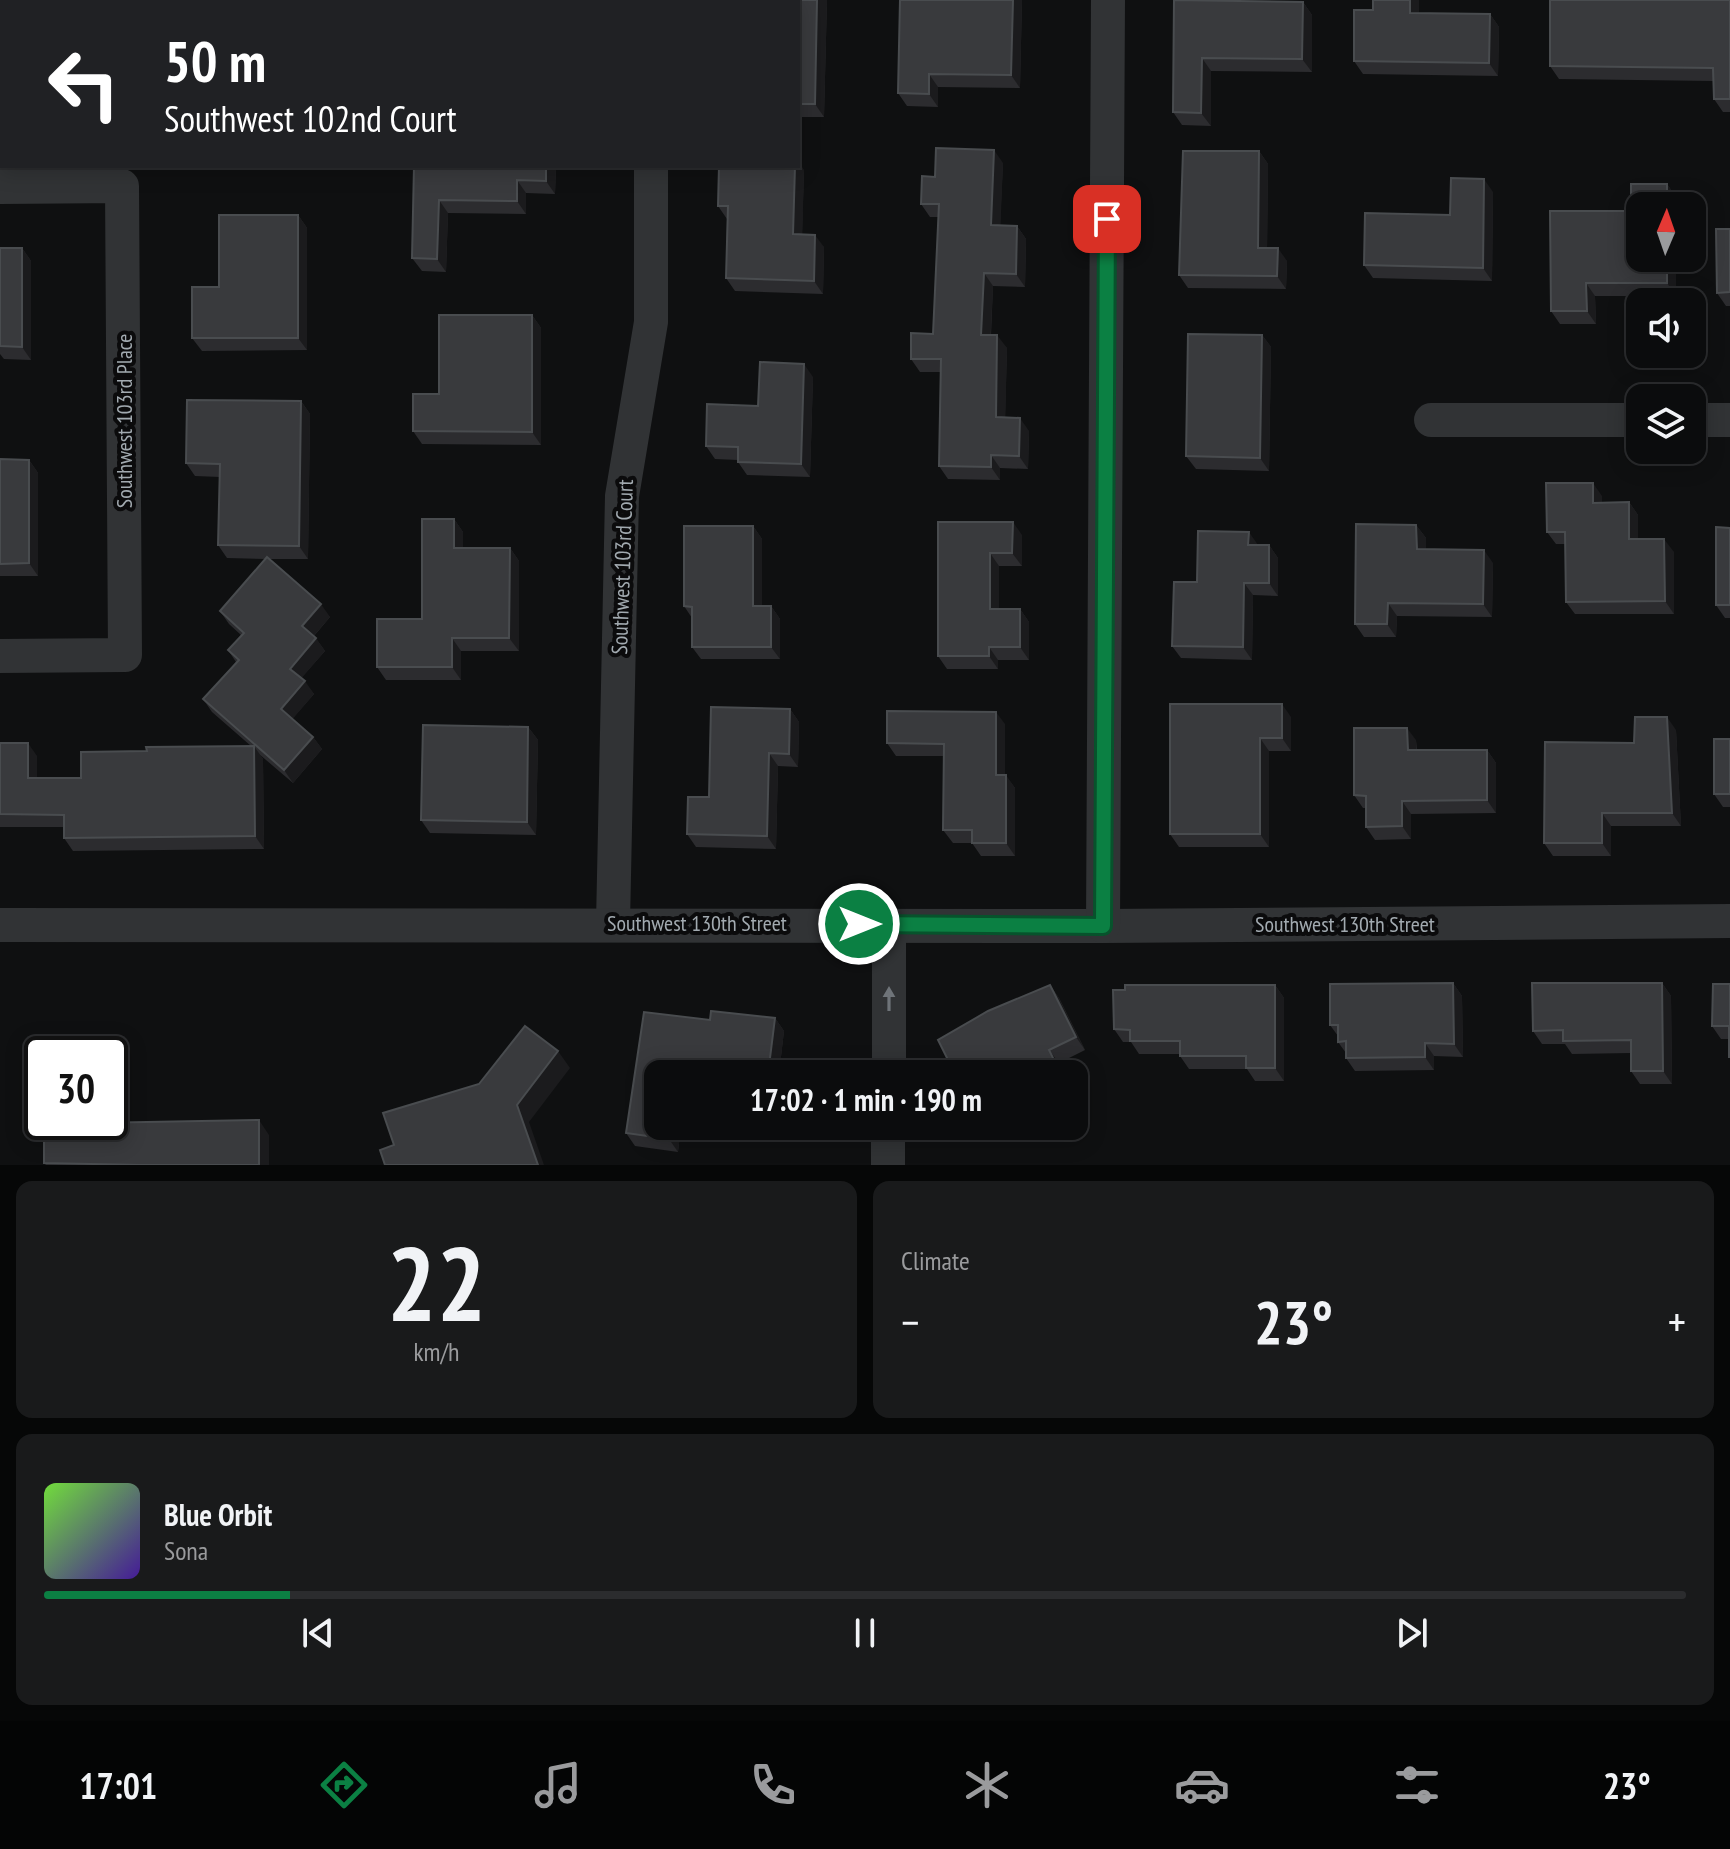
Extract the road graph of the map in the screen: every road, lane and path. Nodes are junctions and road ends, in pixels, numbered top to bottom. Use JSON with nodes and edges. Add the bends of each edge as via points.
{"nodes":[{"id":1,"x":1108,"y":0,"type":"edge"},
{"id":2,"x":651,"y":168,"type":"edge"},
{"id":3,"x":0,"y":187,"type":"edge"},
{"id":4,"x":1431,"y":420,"type":"dead end"},
{"id":5,"x":1626,"y":420,"type":"edge"},
{"id":6,"x":1706,"y":420,"type":"edge"},
{"id":7,"x":1730,"y":420,"type":"edge"},
{"id":8,"x":0,"y":656,"type":"edge"},
{"id":9,"x":1730,"y":921,"type":"edge"},
{"id":10,"x":613,"y":923,"type":"junction"},
{"id":11,"x":0,"y":925,"type":"edge"},
{"id":12,"x":889,"y":925,"type":"junction"},
{"id":13,"x":1103,"y":926,"type":"junction"},
{"id":14,"x":889,"y":1060,"type":"edge"},
{"id":15,"x":888,"y":1140,"type":"edge"},
{"id":16,"x":888,"y":1165,"type":"edge"}],
"edges":[{"from":1,"to":13,"type":"street"},
{"from":2,"to":10,"type":"street","name":"Southwest 103rd Court","via":[[651,322],[622,496]]},
{"from":3,"to":8,"type":"street","name":"Southwest 103rd Place","via":[[122,186],[125,655]]},
{"from":4,"to":5,"type":"street"},
{"from":6,"to":7,"type":"street"},
{"from":9,"to":13,"type":"street","name":"Southwest 130th Street"},
{"from":10,"to":11,"type":"street","name":"Southwest 130th Street"},
{"from":10,"to":12,"type":"street","name":"Southwest 130th Street"},
{"from":12,"to":13,"type":"street","name":"Southwest 130th Street"},
{"from":14,"to":12,"type":"street","one_way":true},
{"from":15,"to":16,"type":"street"}]}
